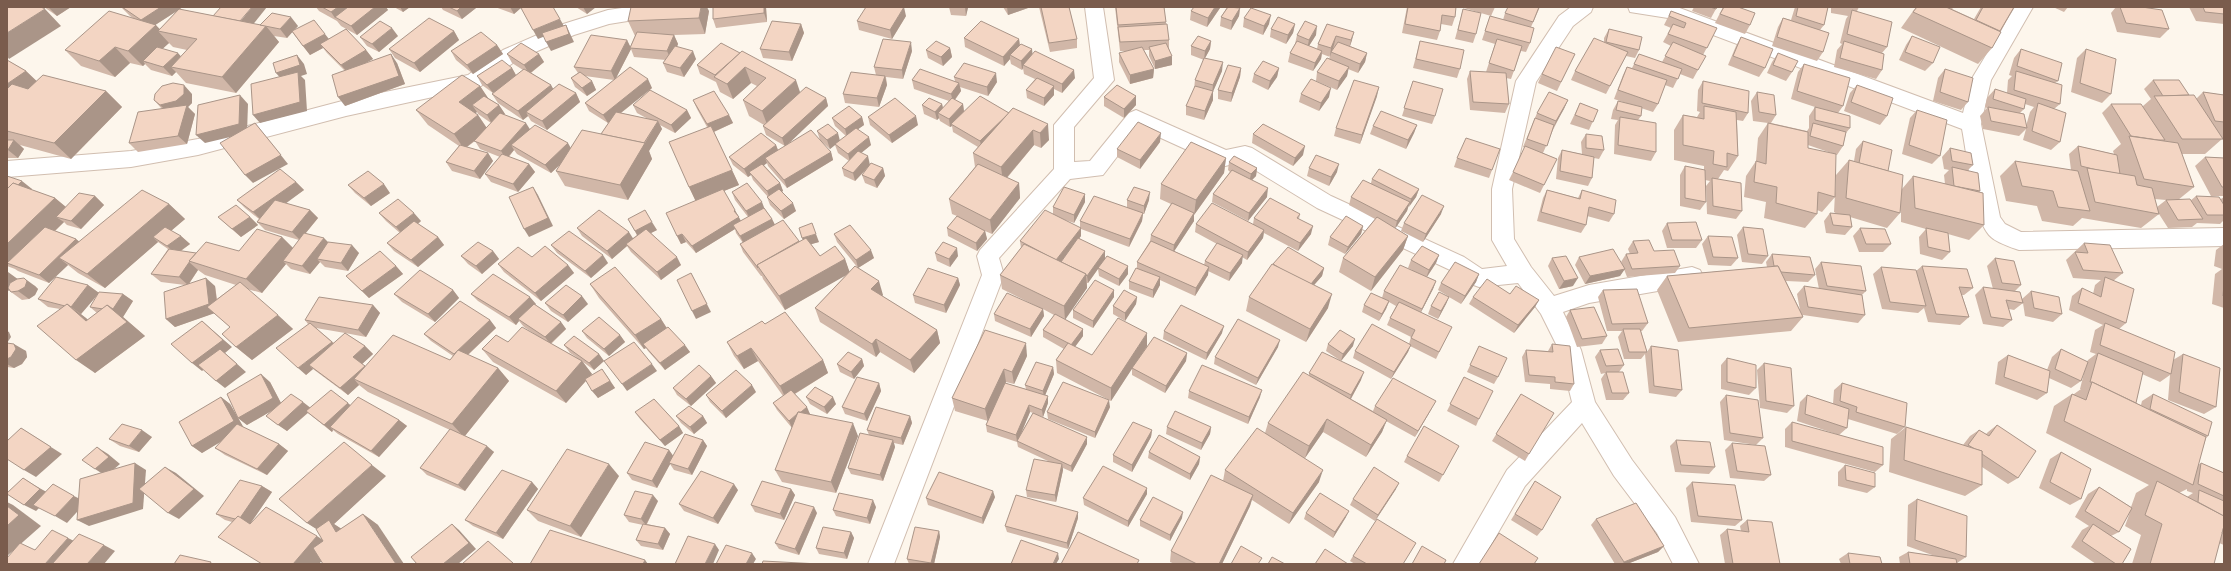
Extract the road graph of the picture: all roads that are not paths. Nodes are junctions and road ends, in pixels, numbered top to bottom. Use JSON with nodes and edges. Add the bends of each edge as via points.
{"nodes":[{"id":1,"x":671,"y":7,"type":"edge"},
{"id":2,"x":1094,"y":7,"type":"edge"},
{"id":3,"x":1584,"y":7,"type":"edge"},
{"id":4,"x":1637,"y":7,"type":"edge"},
{"id":5,"x":2024,"y":7,"type":"edge"},
{"id":6,"x":1971,"y":124,"type":"junction"},
{"id":7,"x":7,"y":169,"type":"edge"},
{"id":8,"x":1064,"y":171,"type":"junction"},
{"id":9,"x":2224,"y":237,"type":"edge"},
{"id":10,"x":1523,"y":272,"type":"junction"},
{"id":11,"x":1711,"y":273,"type":"edge"},
{"id":12,"x":1549,"y":307,"type":"junction"},
{"id":13,"x":1584,"y":405,"type":"junction"},
{"id":14,"x":881,"y":564,"type":"edge"},
{"id":15,"x":1466,"y":564,"type":"edge"},
{"id":16,"x":1686,"y":564,"type":"edge"}],
"edges":[{"from":1,"to":7,"type":"street","via":[[608,17],[567,30],[510,55],[474,82],[346,108],[247,136],[183,150],[131,159]]},
{"from":2,"to":8,"type":"street","via":[[1104,80],[1064,125]]},
{"from":3,"to":10,"type":"street","via":[[1566,21],[1526,81],[1502,189],[1503,240]]},
{"from":4,"to":6,"type":"street","via":[[1670,12]]},
{"from":5,"to":6,"type":"street","via":[[1982,80]]},
{"from":6,"to":9,"type":"street","via":[[1990,219],[1997,230],[2019,241]]},
{"from":8,"to":10,"type":"street","via":[[1096,169],[1136,118],[1225,158],[1244,154],[1324,202],[1456,263],[1479,278]]},
{"from":8,"to":14,"type":"street","via":[[988,256],[993,275]]},
{"from":10,"to":12,"type":"street"},
{"from":11,"to":12,"type":"street","via":[[1589,294]]},
{"from":12,"to":13,"type":"street","via":[[1570,350]]},
{"from":13,"to":15,"type":"street","via":[[1516,478]]},
{"from":13,"to":16,"type":"street","via":[[1623,468],[1666,525]]}]}
